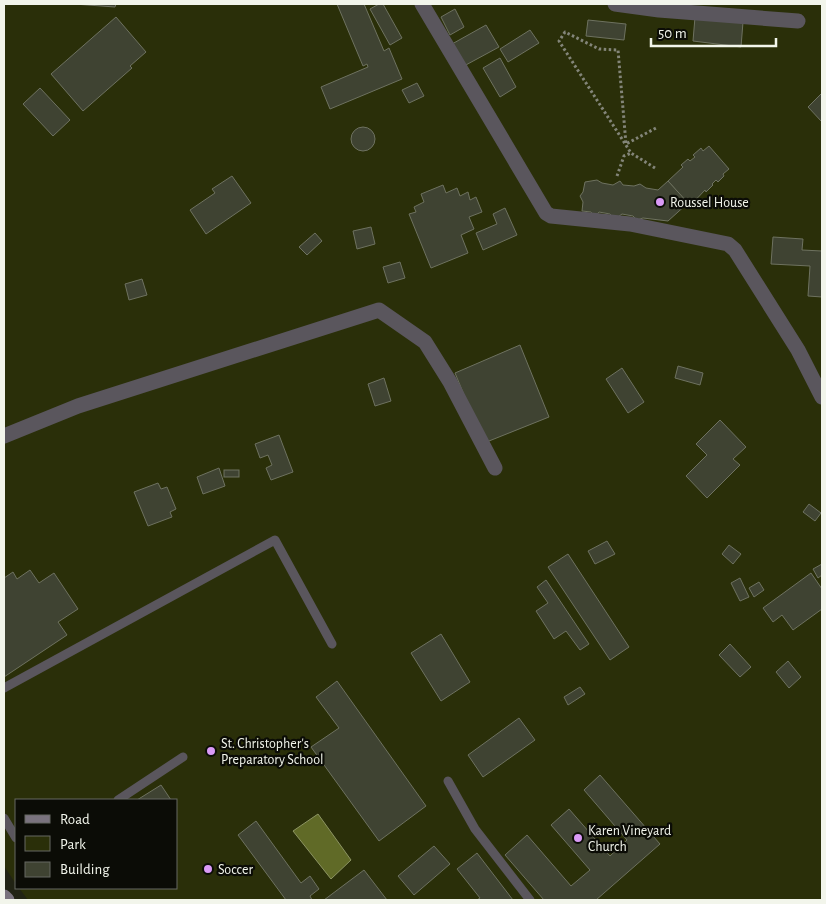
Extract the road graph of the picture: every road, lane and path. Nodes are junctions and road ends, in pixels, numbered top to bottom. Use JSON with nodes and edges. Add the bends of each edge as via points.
{"nodes":[{"id":1,"x":422,"y":4,"type":"edge"},
{"id":2,"x":615,"y":4,"type":"edge"},
{"id":3,"x":798,"y":21,"type":"dead end"},
{"id":4,"x":656,"y":128,"type":"dead end"},
{"id":5,"x":626,"y":144,"type":"junction"},
{"id":6,"x":631,"y":153,"type":"junction"},
{"id":7,"x":655,"y":168,"type":"dead end"},
{"id":8,"x":618,"y":176,"type":"dead end"},
{"id":9,"x":822,"y":396,"type":"edge"},
{"id":10,"x":4,"y":436,"type":"edge"},
{"id":11,"x":494,"y":468,"type":"dead end"},
{"id":12,"x":332,"y":644,"type":"dead end"},
{"id":13,"x":4,"y":688,"type":"edge"},
{"id":14,"x":183,"y":757,"type":"dead end"},
{"id":15,"x":448,"y":780,"type":"dead end"},
{"id":16,"x":120,"y":799,"type":"edge"},
{"id":17,"x":4,"y":818,"type":"edge"},
{"id":18,"x":15,"y":836,"type":"edge"},
{"id":19,"x":4,"y":897,"type":"edge"},
{"id":20,"x":6,"y":900,"type":"edge"},
{"id":21,"x":530,"y":900,"type":"edge"}],
"edges":[{"from":1,"to":9,"type":"street","via":[[546,213],[630,224],[728,244],[735,250],[798,350]]},
{"from":2,"to":3,"type":"street"},
{"from":4,"to":5,"type":"path"},
{"from":5,"to":5,"type":"path","via":[[618,50],[599,49],[565,32],[559,41]]},
{"from":5,"to":6,"type":"path"},
{"from":6,"to":7,"type":"path"},
{"from":6,"to":8,"type":"path","via":[[624,156]]},
{"from":10,"to":11,"type":"street","via":[[78,406],[379,310],[425,342],[450,382]]},
{"from":12,"to":13,"type":"lane","via":[[275,540]]},
{"from":14,"to":16,"type":"lane"},
{"from":15,"to":21,"type":"lane","via":[[476,829]]},
{"from":17,"to":18,"type":"lane"},
{"from":19,"to":20,"type":"main road"}]}
